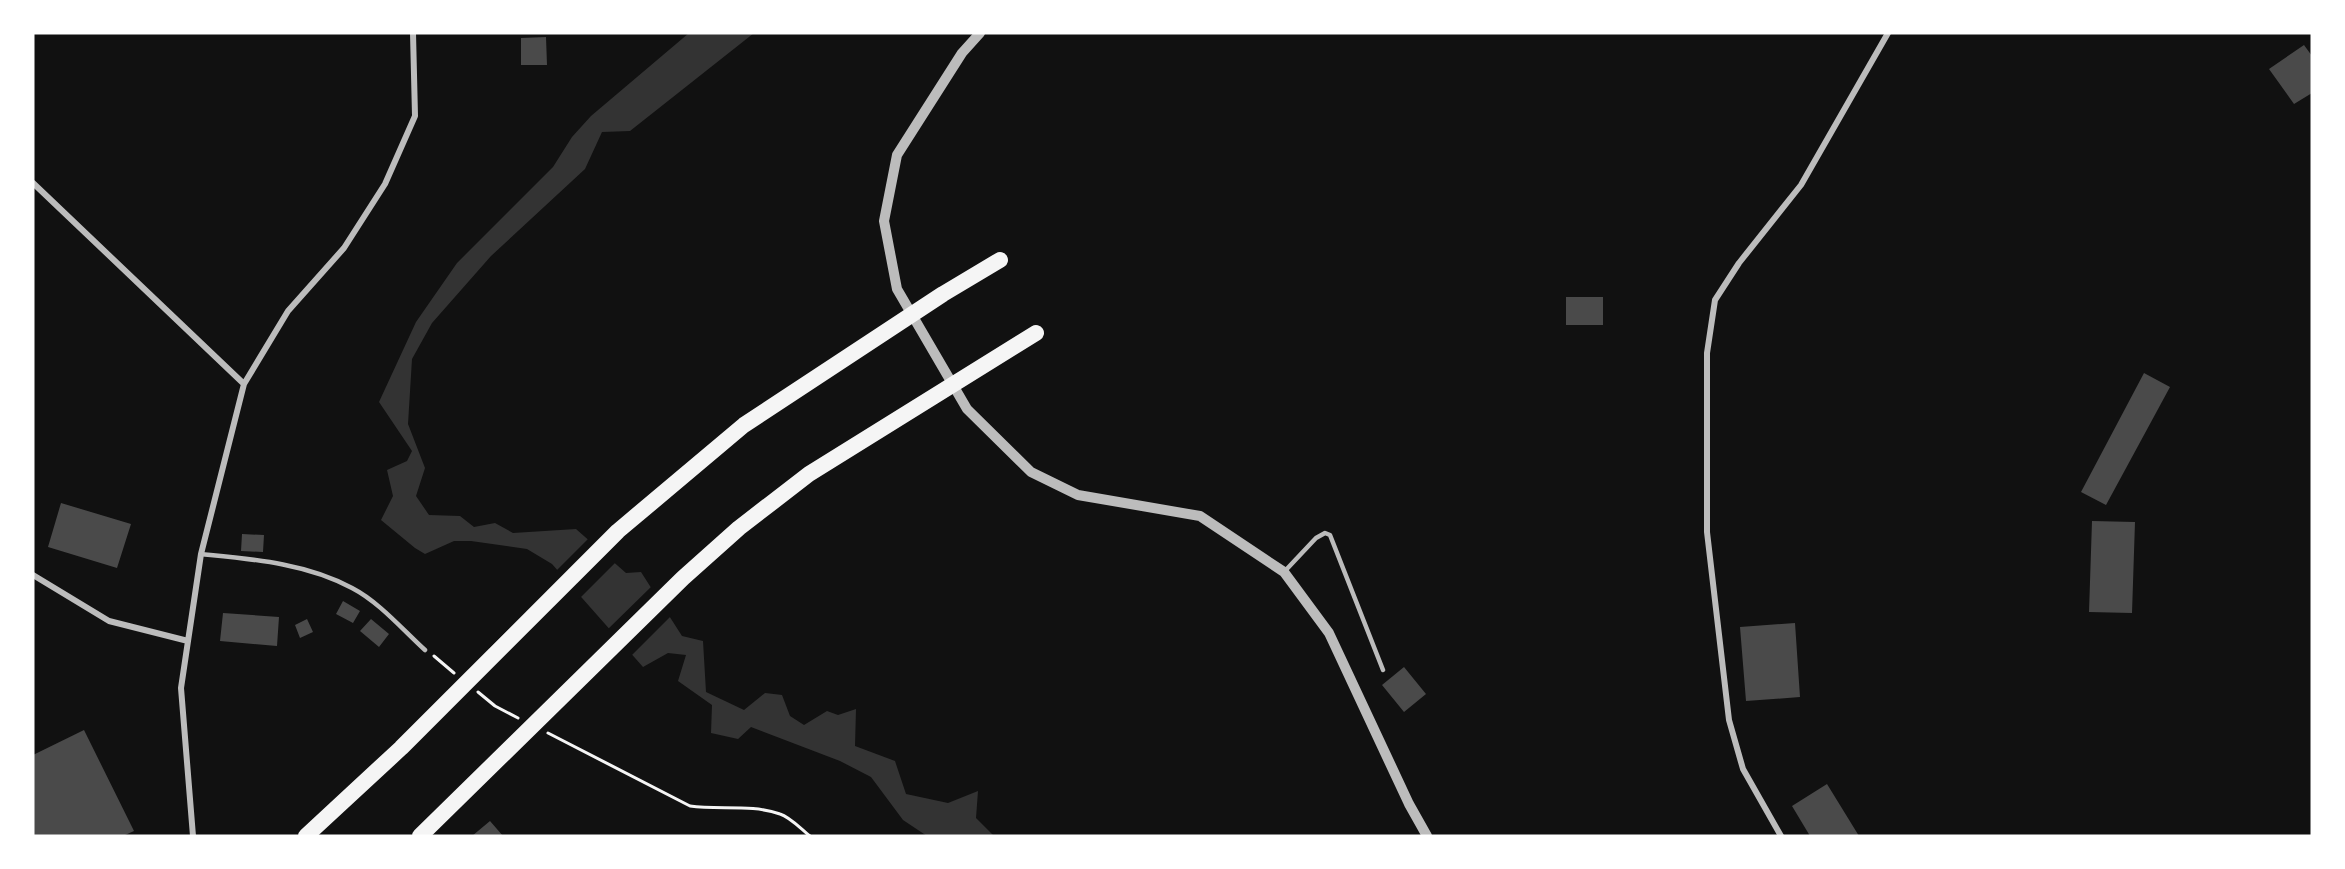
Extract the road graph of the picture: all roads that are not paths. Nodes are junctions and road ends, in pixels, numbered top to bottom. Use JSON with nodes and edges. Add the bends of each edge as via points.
{"nodes":[{"id":1,"x":413,"y":33,"type":"edge"},
{"id":2,"x":980,"y":33,"type":"edge"},
{"id":3,"x":1888,"y":33,"type":"edge"},
{"id":4,"x":33,"y":183,"type":"edge"},
{"id":5,"x":1000,"y":260,"type":"dead end"},
{"id":6,"x":1036,"y":333,"type":"dead end"},
{"id":7,"x":244,"y":384,"type":"junction"},
{"id":8,"x":201,"y":554,"type":"junction"},
{"id":9,"x":1284,"y":572,"type":"junction"},
{"id":10,"x":33,"y":575,"type":"edge"},
{"id":11,"x":188,"y":641,"type":"junction"},
{"id":12,"x":425,"y":650,"type":"road end"},
{"id":13,"x":1383,"y":670,"type":"dead end"},
{"id":14,"x":193,"y":836,"type":"edge"},
{"id":15,"x":306,"y":836,"type":"edge"},
{"id":16,"x":420,"y":836,"type":"edge"},
{"id":17,"x":1426,"y":836,"type":"edge"},
{"id":18,"x":1781,"y":836,"type":"edge"}],
"edges":[{"from":1,"to":7,"type":"street","via":[[415,116],[385,183],[344,248],[288,311]]},
{"from":2,"to":9,"type":"street","via":[[962,53],[897,155],[884,221],[897,289],[967,409],[1031,472],[1078,495],[1200,516]]},
{"from":3,"to":18,"type":"street","via":[[1801,185],[1714,300],[1709,343],[1707,532],[1729,720],[1743,769]]},
{"from":4,"to":7,"type":"street"},
{"from":5,"to":15,"type":"highway","via":[[744,425],[618,531],[401,748]]},
{"from":6,"to":16,"type":"highway","via":[[809,474],[739,528]]},
{"from":7,"to":8,"type":"street"},
{"from":8,"to":11,"type":"street"},
{"from":8,"to":12,"type":"lane","via":[[270,561],[344,584],[382,610]]},
{"from":9,"to":13,"type":"lane","via":[[1316,538],[1325,533],[1330,535]]},
{"from":9,"to":17,"type":"street","via":[[1329,633]]},
{"from":10,"to":11,"type":"street","via":[[109,621]]},
{"from":11,"to":14,"type":"street","via":[[181,688]]}]}
